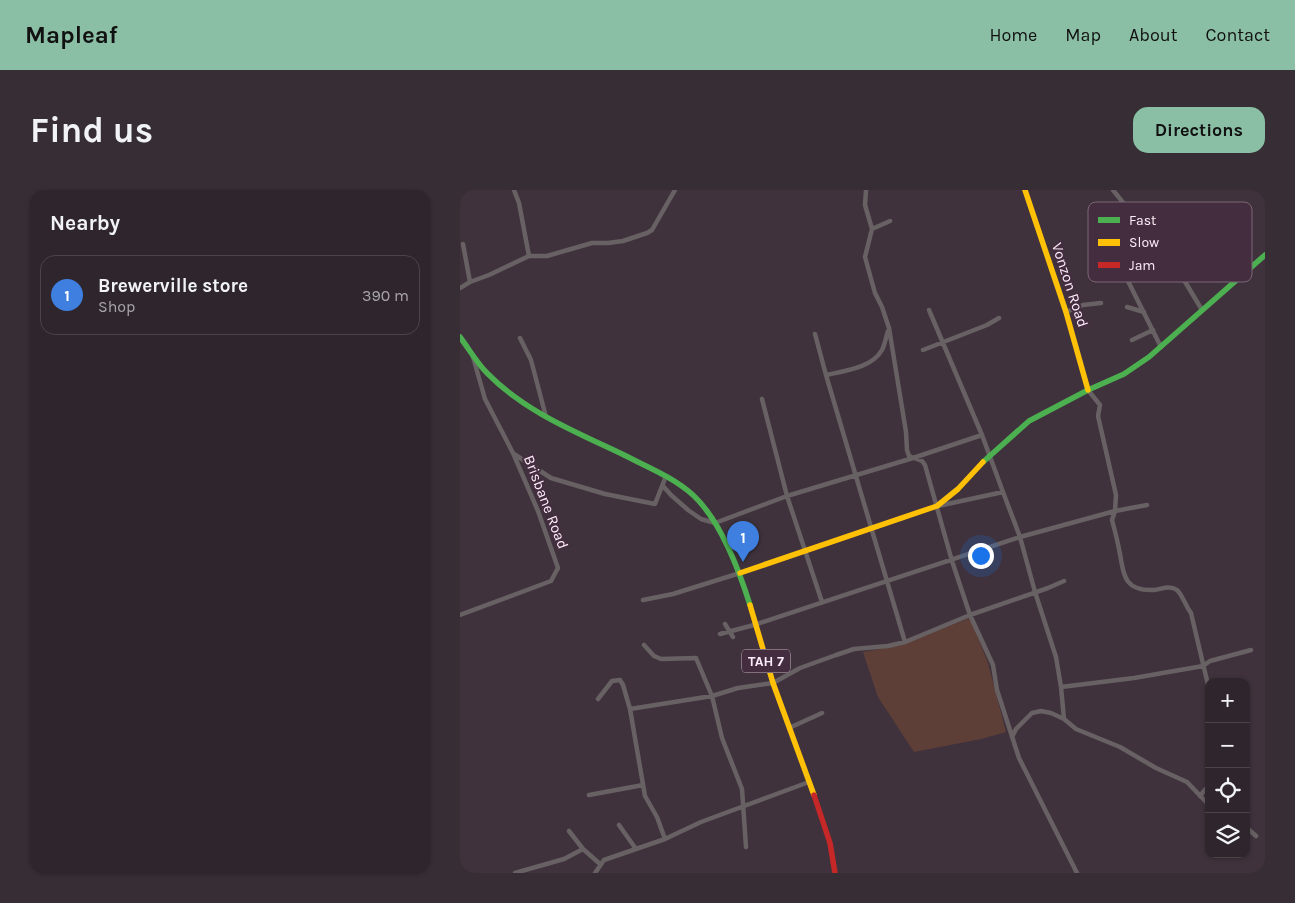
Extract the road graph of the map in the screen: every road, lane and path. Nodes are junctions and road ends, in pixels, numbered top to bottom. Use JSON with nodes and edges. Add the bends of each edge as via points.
{"nodes":[{"id":1,"x":514,"y":190,"type":"edge"},
{"id":2,"x":675,"y":190,"type":"edge"},
{"id":3,"x":866,"y":190,"type":"edge"},
{"id":4,"x":1025,"y":190,"type":"edge"},
{"id":5,"x":1113,"y":190,"type":"edge"},
{"id":6,"x":1123,"y":202,"type":"edge"},
{"id":7,"x":890,"y":221,"type":"dead end"},
{"id":8,"x":872,"y":229,"type":"junction"},
{"id":9,"x":463,"y":244,"type":"dead end"},
{"id":10,"x":1265,"y":255,"type":"edge"},
{"id":11,"x":529,"y":256,"type":"junction"},
{"id":12,"x":1252,"y":266,"type":"edge"},
{"id":13,"x":470,"y":282,"type":"junction"},
{"id":14,"x":1129,"y":282,"type":"edge"},
{"id":15,"x":1185,"y":282,"type":"edge"},
{"id":16,"x":1234,"y":282,"type":"edge"},
{"id":17,"x":460,"y":288,"type":"edge"},
{"id":18,"x":1101,"y":303,"type":"dead end"},
{"id":19,"x":1127,"y":307,"type":"dead end"},
{"id":20,"x":929,"y":310,"type":"dead end"},
{"id":21,"x":1202,"y":310,"type":"junction"},
{"id":22,"x":1066,"y":312,"type":"junction"},
{"id":23,"x":1144,"y":312,"type":"junction"},
{"id":24,"x":999,"y":318,"type":"dead end"},
{"id":25,"x":889,"y":328,"type":"junction"},
{"id":26,"x":1153,"y":330,"type":"junction"},
{"id":27,"x":815,"y":334,"type":"dead end"},
{"id":28,"x":460,"y":337,"type":"edge"},
{"id":29,"x":520,"y":338,"type":"dead end"},
{"id":30,"x":1132,"y":340,"type":"dead end"},
{"id":31,"x":943,"y":343,"type":"junction"},
{"id":32,"x":1162,"y":347,"type":"junction"},
{"id":33,"x":923,"y":350,"type":"dead end"},
{"id":34,"x":472,"y":354,"type":"junction"},
{"id":35,"x":826,"y":376,"type":"junction"},
{"id":36,"x":1088,"y":390,"type":"junction"},
{"id":37,"x":762,"y":399,"type":"dead end"},
{"id":38,"x":546,"y":417,"type":"junction"},
{"id":39,"x":982,"y":435,"type":"junction"},
{"id":40,"x":513,"y":453,"type":"junction"},
{"id":41,"x":990,"y":455,"type":"junction"},
{"id":42,"x":914,"y":458,"type":"junction"},
{"id":43,"x":856,"y":475,"type":"junction"},
{"id":44,"x":666,"y":476,"type":"junction"},
{"id":45,"x":663,"y":486,"type":"junction"},
{"id":46,"x":1003,"y":492,"type":"junction"},
{"id":47,"x":787,"y":496,"type":"junction"},
{"id":48,"x":1147,"y":505,"type":"dead end"},
{"id":49,"x":937,"y":506,"type":"junction"},
{"id":50,"x":1115,"y":511,"type":"junction"},
{"id":51,"x":715,"y":523,"type":"junction"},
{"id":52,"x":872,"y":528,"type":"junction"},
{"id":53,"x":1020,"y":537,"type":"junction"},
{"id":54,"x":804,"y":551,"type":"junction"},
{"id":55,"x":952,"y":561,"type":"junction"},
{"id":56,"x":740,"y":573,"type":"junction"},
{"id":57,"x":887,"y":580,"type":"junction"},
{"id":58,"x":1064,"y":581,"type":"dead end"},
{"id":59,"x":1035,"y":592,"type":"junction"},
{"id":60,"x":643,"y":600,"type":"dead end"},
{"id":61,"x":822,"y":602,"type":"junction"},
{"id":62,"x":970,"y":614,"type":"junction"},
{"id":63,"x":460,"y":615,"type":"edge"},
{"id":64,"x":725,"y":624,"type":"dead end"},
{"id":65,"x":754,"y":625,"type":"junction"},
{"id":66,"x":729,"y":632,"type":"junction"},
{"id":67,"x":720,"y":634,"type":"dead end"},
{"id":68,"x":733,"y":637,"type":"dead end"},
{"id":69,"x":905,"y":642,"type":"junction"},
{"id":70,"x":644,"y":645,"type":"dead end"},
{"id":71,"x":1250,"y":650,"type":"dead end"},
{"id":72,"x":1203,"y":666,"type":"junction"},
{"id":73,"x":1206,"y":678,"type":"edge"},
{"id":74,"x":773,"y":683,"type":"junction"},
{"id":75,"x":1061,"y":688,"type":"junction"},
{"id":76,"x":712,"y":696,"type":"junction"},
{"id":77,"x":598,"y":699,"type":"dead end"},
{"id":78,"x":630,"y":709,"type":"junction"},
{"id":79,"x":822,"y":713,"type":"dead end"},
{"id":80,"x":1064,"y":719,"type":"junction"},
{"id":81,"x":789,"y":728,"type":"junction"},
{"id":82,"x":1012,"y":738,"type":"junction"},
{"id":83,"x":809,"y":782,"type":"junction"},
{"id":84,"x":643,"y":785,"type":"junction"},
{"id":85,"x":1205,"y":790,"type":"edge"},
{"id":86,"x":589,"y":795,"type":"dead end"},
{"id":87,"x":1200,"y":796,"type":"junction"},
{"id":88,"x":1205,"y":801,"type":"edge"},
{"id":89,"x":744,"y":806,"type":"junction"},
{"id":90,"x":619,"y":826,"type":"dead end"},
{"id":91,"x":569,"y":831,"type":"dead end"},
{"id":92,"x":1250,"y":831,"type":"edge"},
{"id":93,"x":1256,"y":836,"type":"dead end"},
{"id":94,"x":665,"y":839,"type":"junction"},
{"id":95,"x":746,"y":847,"type":"dead end"},
{"id":96,"x":583,"y":849,"type":"junction"},
{"id":97,"x":636,"y":849,"type":"junction"},
{"id":98,"x":600,"y":864,"type":"junction"},
{"id":99,"x":515,"y":873,"type":"edge"},
{"id":100,"x":595,"y":873,"type":"edge"},
{"id":101,"x":835,"y":873,"type":"edge"},
{"id":102,"x":1077,"y":873,"type":"edge"}],
"edges":[{"from":1,"to":11,"type":"street"},
{"from":2,"to":11,"type":"street","via":[[652,230],[647,233],[623,241],[592,243],[547,256]]},
{"from":3,"to":8,"type":"street","via":[[865,205]]},
{"from":4,"to":22,"type":"main road","name":"Vonzon Road"},
{"from":5,"to":6,"type":"street"},
{"from":7,"to":8,"type":"street"},
{"from":8,"to":25,"type":"street","via":[[865,257]]},
{"from":9,"to":13,"type":"street"},
{"from":10,"to":12,"type":"main road"},
{"from":11,"to":13,"type":"street"},
{"from":13,"to":17,"type":"street"},
{"from":14,"to":23,"type":"street"},
{"from":15,"to":21,"type":"street"},
{"from":16,"to":21,"type":"main road"},
{"from":18,"to":22,"type":"street","via":[[1083,305]]},
{"from":19,"to":23,"type":"street"},
{"from":20,"to":31,"type":"street"},
{"from":21,"to":32,"type":"main road"},
{"from":22,"to":36,"type":"main road","name":"Vonzon Road"},
{"from":23,"to":26,"type":"street"},
{"from":24,"to":31,"type":"street"},
{"from":25,"to":35,"type":"street","via":[[882,350],[867,364]]},
{"from":25,"to":42,"type":"street","via":[[907,450]]},
{"from":26,"to":30,"type":"street"},
{"from":26,"to":32,"type":"street"},
{"from":27,"to":35,"type":"street"},
{"from":28,"to":34,"type":"main road","number":"TAH 7"},
{"from":29,"to":38,"type":"street","via":[[531,360]]},
{"from":31,"to":33,"type":"street"},
{"from":31,"to":39,"type":"street"},
{"from":32,"to":36,"type":"main road","via":[[1124,374]]},
{"from":34,"to":38,"type":"main road","number":"TAH 7","via":[[506,391]]},
{"from":34,"to":40,"type":"street","name":"Brisbane Road","via":[[485,398]]},
{"from":35,"to":43,"type":"street"},
{"from":36,"to":41,"type":"main road","via":[[1029,421]]},
{"from":36,"to":50,"type":"street","via":[[1100,405],[1098,416],[1116,495]]},
{"from":37,"to":47,"type":"street"},
{"from":38,"to":44,"type":"main road","number":"TAH 7"},
{"from":39,"to":41,"type":"street"},
{"from":39,"to":42,"type":"street"},
{"from":40,"to":45,"type":"street","via":[[551,478],[604,494],[655,504]]},
{"from":40,"to":63,"type":"street","name":"Brisbane Road","via":[[558,568],[551,581]]},
{"from":41,"to":46,"type":"street"},
{"from":41,"to":49,"type":"main road"},
{"from":42,"to":43,"type":"street"},
{"from":42,"to":49,"type":"street","via":[[925,465]]},
{"from":43,"to":47,"type":"street"},
{"from":43,"to":52,"type":"street"},
{"from":44,"to":45,"type":"street"},
{"from":44,"to":51,"type":"main road","number":"TAH 7","via":[[693,495]]},
{"from":45,"to":51,"type":"street","via":[[688,510]]},
{"from":46,"to":49,"type":"street"},
{"from":46,"to":53,"type":"street"},
{"from":47,"to":51,"type":"street"},
{"from":47,"to":54,"type":"street"},
{"from":48,"to":50,"type":"street"},
{"from":49,"to":52,"type":"main road"},
{"from":49,"to":55,"type":"street"},
{"from":50,"to":53,"type":"street"},
{"from":50,"to":72,"type":"street","via":[[1112,520],[1124,575],[1136,588],[1156,590],[1172,587],[1178,591],[1191,613]]},
{"from":51,"to":56,"type":"main road","number":"TAH 7"},
{"from":52,"to":54,"type":"main road"},
{"from":52,"to":57,"type":"street"},
{"from":53,"to":55,"type":"street"},
{"from":53,"to":59,"type":"street"},
{"from":54,"to":56,"type":"main road"},
{"from":54,"to":61,"type":"street"},
{"from":55,"to":57,"type":"street"},
{"from":55,"to":62,"type":"street"},
{"from":56,"to":60,"type":"street"},
{"from":56,"to":65,"type":"main road","number":"TAH 7"},
{"from":57,"to":61,"type":"street"},
{"from":57,"to":69,"type":"street"},
{"from":58,"to":59,"type":"street"},
{"from":59,"to":62,"type":"street"},
{"from":59,"to":75,"type":"street","via":[[1056,657]]},
{"from":61,"to":65,"type":"street"},
{"from":62,"to":69,"type":"street"},
{"from":62,"to":82,"type":"street","via":[[993,665]]},
{"from":64,"to":66,"type":"street"},
{"from":65,"to":66,"type":"street"},
{"from":65,"to":74,"type":"main road","number":"TAH 7"},
{"from":66,"to":67,"type":"street"},
{"from":66,"to":68,"type":"street"},
{"from":69,"to":74,"type":"street","via":[[836,654]]},
{"from":70,"to":76,"type":"street","via":[[661,659],[696,658]]},
{"from":71,"to":72,"type":"street"},
{"from":72,"to":73,"type":"street"},
{"from":72,"to":75,"type":"street"},
{"from":74,"to":76,"type":"street"},
{"from":74,"to":81,"type":"main road","number":"TAH 7"},
{"from":75,"to":80,"type":"street"},
{"from":76,"to":78,"type":"street"},
{"from":76,"to":89,"type":"street","via":[[722,738],[742,789]]},
{"from":77,"to":78,"type":"street","via":[[612,681],[620,680]]},
{"from":78,"to":84,"type":"street"},
{"from":79,"to":81,"type":"street"},
{"from":80,"to":82,"type":"street","via":[[1041,711],[1032,713]]},
{"from":80,"to":87,"type":"street","via":[[1076,729],[1120,747],[1187,782]]},
{"from":81,"to":83,"type":"main road","number":"TAH 7"},
{"from":82,"to":102,"type":"street"},
{"from":83,"to":89,"type":"street"},
{"from":83,"to":101,"type":"main road","number":"TAH 7","via":[[830,844]]},
{"from":84,"to":86,"type":"street"},
{"from":84,"to":94,"type":"street"},
{"from":85,"to":87,"type":"street"},
{"from":87,"to":88,"type":"street"},
{"from":89,"to":94,"type":"street"},
{"from":89,"to":95,"type":"street"},
{"from":90,"to":97,"type":"street"},
{"from":91,"to":96,"type":"street"},
{"from":92,"to":93,"type":"street"},
{"from":94,"to":97,"type":"street"},
{"from":96,"to":98,"type":"street"},
{"from":96,"to":99,"type":"street","via":[[564,859]]},
{"from":97,"to":98,"type":"street"},
{"from":98,"to":100,"type":"street"}]}
